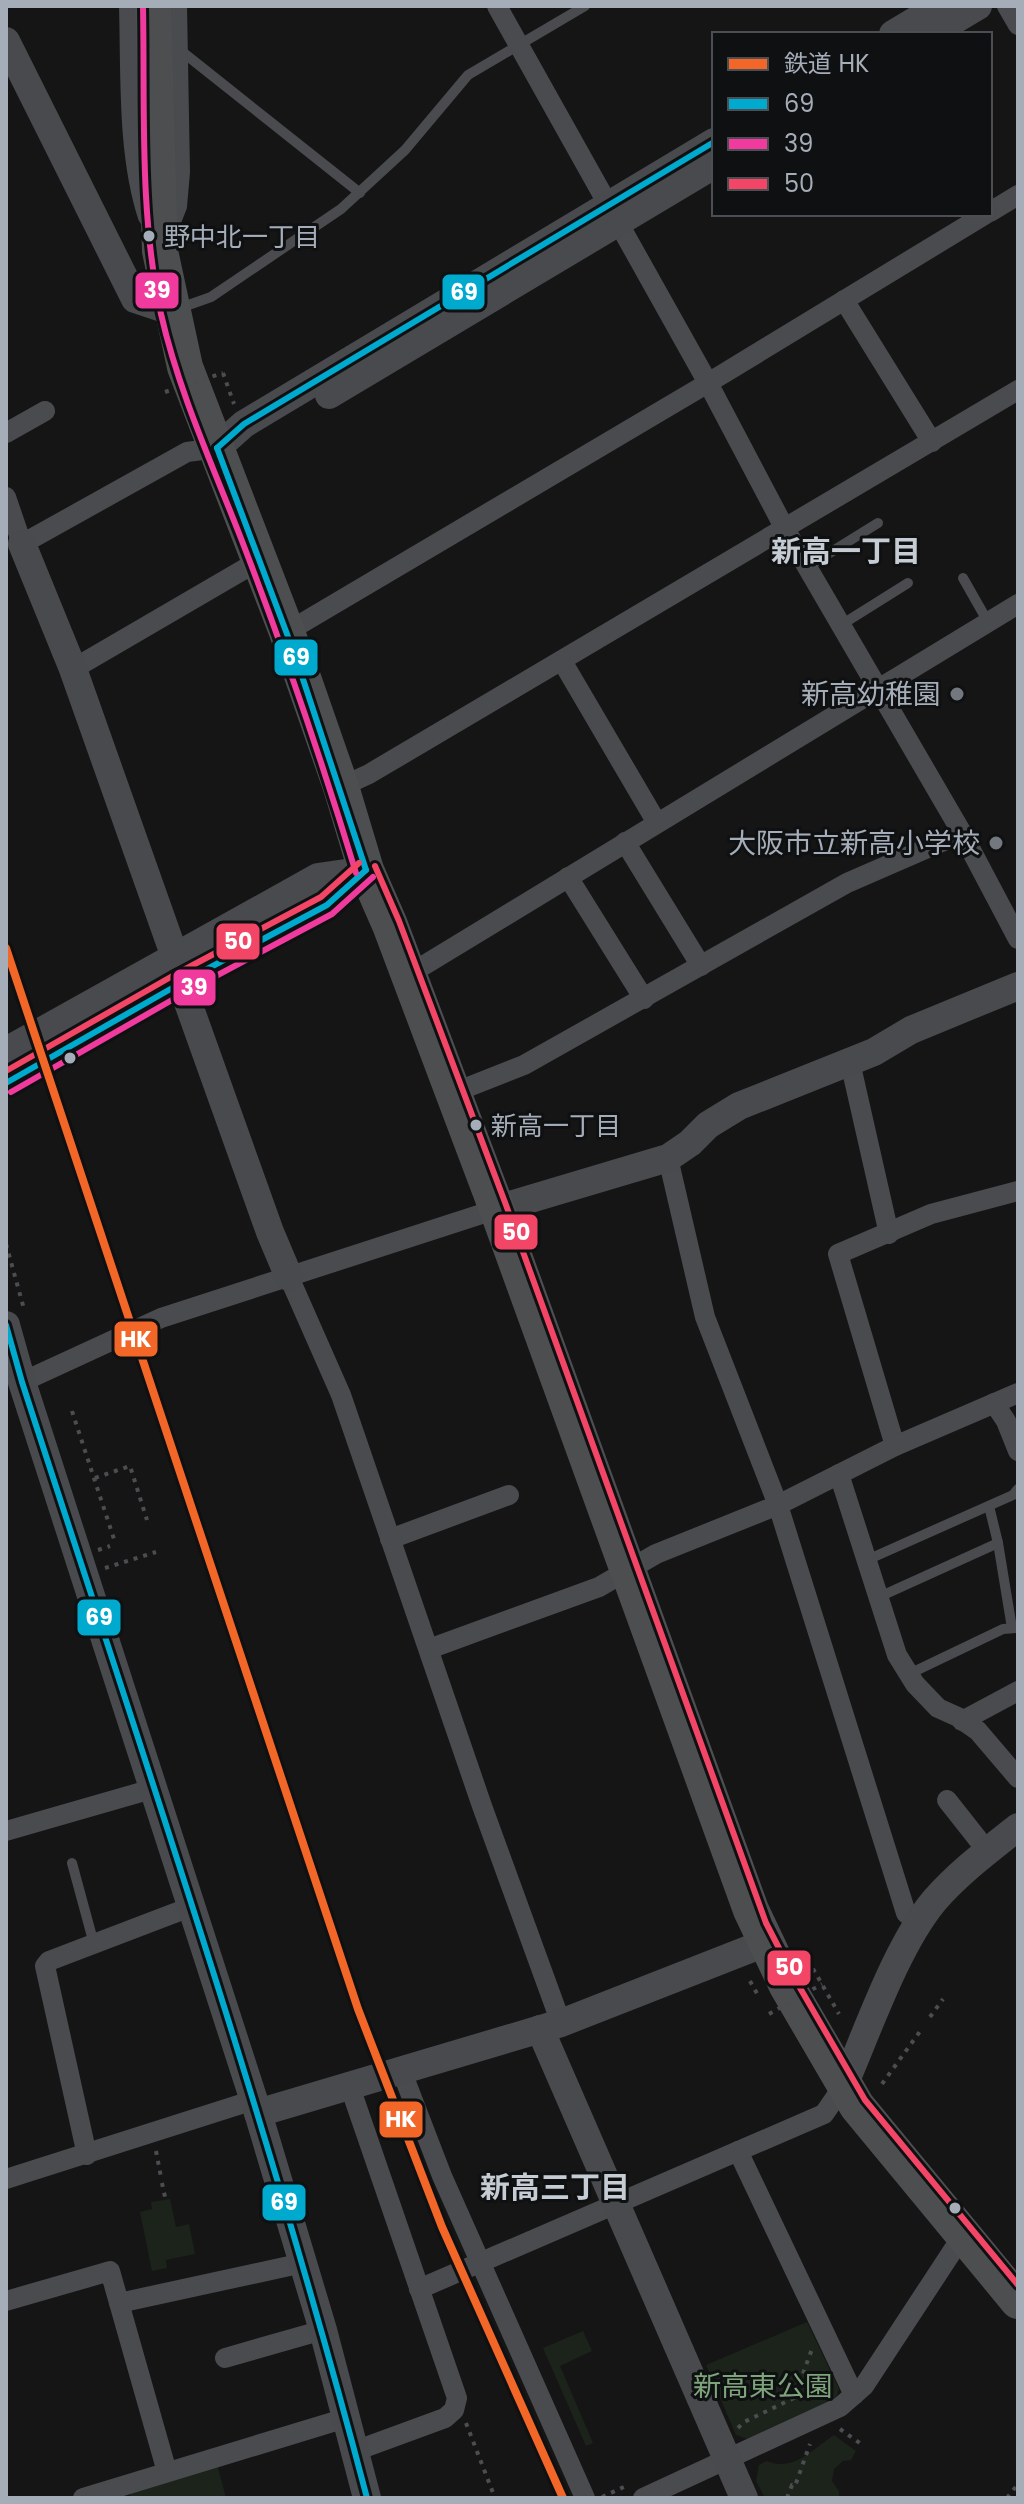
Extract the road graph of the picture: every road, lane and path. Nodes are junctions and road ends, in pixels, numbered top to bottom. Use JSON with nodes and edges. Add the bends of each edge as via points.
{"nodes":[{"id":1,"x":129,"y":6,"type":"edge"},
{"id":2,"x":153,"y":6,"type":"edge"},
{"id":3,"x":177,"y":6,"type":"edge"},
{"id":4,"x":497,"y":6,"type":"edge"},
{"id":5,"x":585,"y":6,"type":"edge"},
{"id":6,"x":940,"y":6,"type":"edge"},
{"id":7,"x":978,"y":6,"type":"edge"},
{"id":8,"x":1007,"y":6,"type":"edge"},
{"id":9,"x":1018,"y":25,"type":"edge"},
{"id":10,"x":896,"y":32,"type":"edge"},
{"id":11,"x":934,"y":32,"type":"edge"},
{"id":12,"x":6,"y":41,"type":"edge"},
{"id":13,"x":519,"y":46,"type":"junction"},
{"id":14,"x":177,"y":48,"type":"junction"},
{"id":15,"x":712,"y":143,"type":"edge"},
{"id":16,"x":712,"y":166,"type":"edge"},
{"id":17,"x":360,"y":193,"type":"junction"},
{"id":18,"x":1018,"y":195,"type":"edge"},
{"id":19,"x":992,"y":211,"type":"edge"},
{"id":20,"x":614,"y":214,"type":"junction"},
{"id":21,"x":983,"y":216,"type":"edge"},
{"id":22,"x":160,"y":251,"type":"junction"},
{"id":23,"x":844,"y":300,"type":"junction"},
{"id":24,"x":171,"y":311,"type":"junction"},
{"id":25,"x":708,"y":383,"type":"junction"},
{"id":26,"x":1018,"y":390,"type":"edge"},
{"id":27,"x":165,"y":392,"type":"dead end"},
{"id":28,"x":234,"y":404,"type":"dead end"},
{"id":29,"x":45,"y":411,"type":"dead end"},
{"id":30,"x":6,"y":433,"type":"edge"},
{"id":31,"x":932,"y":442,"type":"junction"},
{"id":32,"x":217,"y":448,"type":"junction"},
{"id":33,"x":6,"y":497,"type":"edge"},
{"id":34,"x":878,"y":523,"type":"dead end"},
{"id":35,"x":785,"y":529,"type":"junction"},
{"id":36,"x":22,"y":544,"type":"junction"},
{"id":37,"x":260,"y":560,"type":"junction"},
{"id":38,"x":807,"y":567,"type":"junction"},
{"id":39,"x":963,"y":578,"type":"dead end"},
{"id":40,"x":908,"y":583,"type":"dead end"},
{"id":41,"x":1018,"y":604,"type":"edge"},
{"id":42,"x":988,"y":622,"type":"junction"},
{"id":43,"x":841,"y":625,"type":"junction"},
{"id":44,"x":287,"y":632,"type":"junction"},
{"id":45,"x":562,"y":661,"type":"junction"},
{"id":46,"x":73,"y":669,"type":"junction"},
{"id":47,"x":879,"y":689,"type":"junction"},
{"id":48,"x":341,"y":787,"type":"junction"},
{"id":49,"x":657,"y":823,"type":"junction"},
{"id":50,"x":962,"y":833,"type":"junction"},
{"id":51,"x":625,"y":842,"type":"junction"},
{"id":52,"x":366,"y":870,"type":"junction"},
{"id":53,"x":568,"y":877,"type":"junction"},
{"id":54,"x":1018,"y":939,"type":"edge"},
{"id":55,"x":701,"y":966,"type":"junction"},
{"id":56,"x":178,"y":970,"type":"junction"},
{"id":57,"x":408,"y":975,"type":"junction"},
{"id":58,"x":1018,"y":986,"type":"edge"},
{"id":59,"x":644,"y":999,"type":"junction"},
{"id":60,"x":6,"y":1051,"type":"edge"},
{"id":61,"x":850,"y":1062,"type":"junction"},
{"id":62,"x":6,"y":1083,"type":"edge"},
{"id":63,"x":453,"y":1093,"type":"junction"},
{"id":64,"x":668,"y":1158,"type":"junction"},
{"id":65,"x":1018,"y":1191,"type":"edge"},
{"id":66,"x":497,"y":1209,"type":"junction"},
{"id":67,"x":889,"y":1234,"type":"junction"},
{"id":68,"x":289,"y":1277,"type":"junction"},
{"id":69,"x":6,"y":1325,"type":"edge"},
{"id":70,"x":22,"y":1382,"type":"junction"},
{"id":71,"x":1018,"y":1393,"type":"edge"},
{"id":72,"x":994,"y":1403,"type":"junction"},
{"id":73,"x":72,"y":1411,"type":"dead end"},
{"id":74,"x":895,"y":1446,"type":"junction"},
{"id":75,"x":1018,"y":1451,"type":"edge"},
{"id":76,"x":839,"y":1474,"type":"junction"},
{"id":77,"x":94,"y":1478,"type":"junction"},
{"id":78,"x":1018,"y":1489,"type":"edge"},
{"id":79,"x":509,"y":1495,"type":"dead end"},
{"id":80,"x":778,"y":1505,"type":"junction"},
{"id":81,"x":989,"y":1506,"type":"junction"},
{"id":82,"x":147,"y":1520,"type":"dead end"},
{"id":83,"x":114,"y":1539,"type":"dead end"},
{"id":84,"x":390,"y":1539,"type":"junction"},
{"id":85,"x":998,"y":1543,"type":"junction"},
{"id":86,"x":156,"y":1552,"type":"dead end"},
{"id":87,"x":867,"y":1560,"type":"junction"},
{"id":88,"x":102,"y":1569,"type":"dead end"},
{"id":89,"x":626,"y":1571,"type":"junction"},
{"id":90,"x":879,"y":1597,"type":"junction"},
{"id":91,"x":1015,"y":1628,"type":"edge"},
{"id":92,"x":429,"y":1649,"type":"junction"},
{"id":93,"x":909,"y":1674,"type":"junction"},
{"id":94,"x":1018,"y":1691,"type":"edge"},
{"id":95,"x":962,"y":1721,"type":"junction"},
{"id":96,"x":1018,"y":1778,"type":"edge"},
{"id":97,"x":152,"y":1789,"type":"junction"},
{"id":98,"x":947,"y":1800,"type":"dead end"},
{"id":99,"x":1018,"y":1827,"type":"edge"},
{"id":100,"x":6,"y":1831,"type":"edge"},
{"id":101,"x":988,"y":1852,"type":"junction"},
{"id":102,"x":72,"y":1863,"type":"dead end"},
{"id":103,"x":193,"y":1906,"type":"junction"},
{"id":104,"x":918,"y":1923,"type":"junction"},
{"id":105,"x":765,"y":1943,"type":"junction"},
{"id":106,"x":94,"y":1944,"type":"junction"},
{"id":107,"x":803,"y":1951,"type":"dead end"},
{"id":108,"x":822,"y":1984,"type":"junction"},
{"id":109,"x":943,"y":1999,"type":"dead end"},
{"id":110,"x":769,"y":2014,"type":"dead end"},
{"id":111,"x":839,"y":2014,"type":"dead end"},
{"id":112,"x":930,"y":2017,"type":"dead end"},
{"id":113,"x":551,"y":2026,"type":"junction"},
{"id":114,"x":921,"y":2030,"type":"dead end"},
{"id":115,"x":402,"y":2072,"type":"junction"},
{"id":116,"x":882,"y":2084,"type":"dead end"},
{"id":117,"x":844,"y":2085,"type":"junction"},
{"id":118,"x":350,"y":2087,"type":"junction"},
{"id":119,"x":256,"y":2107,"type":"junction"},
{"id":120,"x":153,"y":2133,"type":"junction"},
{"id":121,"x":738,"y":2151,"type":"junction"},
{"id":122,"x":87,"y":2155,"type":"junction"},
{"id":123,"x":161,"y":2177,"type":"dead end"},
{"id":124,"x":6,"y":2179,"type":"edge"},
{"id":125,"x":162,"y":2183,"type":"dead end"},
{"id":126,"x":165,"y":2197,"type":"dead end"},
{"id":127,"x":617,"y":2203,"type":"junction"},
{"id":128,"x":963,"y":2235,"type":"junction"},
{"id":129,"x":480,"y":2261,"type":"junction"},
{"id":130,"x":303,"y":2263,"type":"junction"},
{"id":131,"x":419,"y":2289,"type":"junction"},
{"id":132,"x":6,"y":2301,"type":"edge"},
{"id":133,"x":1018,"y":2301,"type":"edge"},
{"id":134,"x":119,"y":2303,"type":"junction"},
{"id":135,"x":820,"y":2324,"type":"junction"},
{"id":136,"x":323,"y":2330,"type":"junction"},
{"id":137,"x":225,"y":2358,"type":"dead end"},
{"id":138,"x":854,"y":2395,"type":"junction"},
{"id":139,"x":346,"y":2418,"type":"junction"},
{"id":140,"x":466,"y":2421,"type":"dead end"},
{"id":141,"x":816,"y":2426,"type":"junction"},
{"id":142,"x":728,"y":2446,"type":"junction"},
{"id":143,"x":864,"y":2446,"type":"dead end"},
{"id":144,"x":355,"y":2451,"type":"junction"},
{"id":145,"x":167,"y":2472,"type":"junction"},
{"id":146,"x":1018,"y":2484,"type":"edge"},
{"id":147,"x":124,"y":2492,"type":"edge"},
{"id":148,"x":83,"y":2498,"type":"edge"},
{"id":149,"x":366,"y":2498,"type":"edge"},
{"id":150,"x":495,"y":2498,"type":"edge"},
{"id":151,"x":585,"y":2498,"type":"edge"},
{"id":152,"x":643,"y":2498,"type":"edge"},
{"id":153,"x":744,"y":2498,"type":"edge"},
{"id":154,"x":787,"y":2498,"type":"edge"},
{"id":155,"x":1007,"y":2498,"type":"edge"}],
"edges":[{"from":1,"to":22,"type":"street","via":[[140,193]]},
{"from":2,"to":22,"type":"highway"},
{"from":3,"to":14,"type":"street"},
{"from":4,"to":13,"type":"street"},
{"from":5,"to":13,"type":"lane"},
{"from":6,"to":10,"type":"street"},
{"from":7,"to":11,"type":"street"},
{"from":8,"to":9,"type":"street"},
{"from":12,"to":24,"type":"street","via":[[135,299]]},
{"from":13,"to":17,"type":"lane","via":[[468,75],[405,150]]},
{"from":13,"to":20,"type":"street"},
{"from":14,"to":17,"type":"lane"},
{"from":14,"to":22,"type":"street","via":[[180,172],[177,206]]},
{"from":15,"to":20,"type":"street"},
{"from":16,"to":20,"type":"street"},
{"from":17,"to":24,"type":"lane","via":[[211,297]]},
{"from":18,"to":19,"type":"street"},
{"from":20,"to":25,"type":"street"},
{"from":20,"to":32,"type":"street","via":[[244,424]]},
{"from":21,"to":23,"type":"street"},
{"from":22,"to":24,"type":"highway"},
{"from":23,"to":25,"type":"street"},
{"from":23,"to":31,"type":"street"},
{"from":24,"to":32,"type":"highway","via":[[185,367]]},
{"from":25,"to":35,"type":"street"},
{"from":25,"to":44,"type":"street"},
{"from":26,"to":31,"type":"street"},
{"from":27,"to":28,"type":"path","bridge":true,"via":[[223,373]]},
{"from":29,"to":30,"type":"street"},
{"from":31,"to":35,"type":"street"},
{"from":32,"to":36,"type":"street","via":[[187,452]]},
{"from":32,"to":37,"type":"highway"},
{"from":33,"to":36,"type":"street"},
{"from":34,"to":38,"type":"lane"},
{"from":35,"to":38,"type":"street"},
{"from":35,"to":45,"type":"street"},
{"from":36,"to":46,"type":"street"},
{"from":37,"to":44,"type":"highway"},
{"from":37,"to":46,"type":"street"},
{"from":38,"to":43,"type":"street"},
{"from":39,"to":42,"type":"lane"},
{"from":40,"to":43,"type":"lane"},
{"from":41,"to":42,"type":"street"},
{"from":42,"to":47,"type":"street"},
{"from":43,"to":47,"type":"street"},
{"from":44,"to":48,"type":"highway"},
{"from":45,"to":48,"type":"street"},
{"from":45,"to":49,"type":"street"},
{"from":46,"to":56,"type":"street"},
{"from":47,"to":49,"type":"street"},
{"from":47,"to":50,"type":"street"},
{"from":48,"to":52,"type":"highway"},
{"from":49,"to":51,"type":"street"},
{"from":50,"to":54,"type":"street"},
{"from":50,"to":55,"type":"street","via":[[847,883]]},
{"from":51,"to":53,"type":"street"},
{"from":51,"to":55,"type":"street"},
{"from":52,"to":56,"type":"street","via":[[318,877]]},
{"from":52,"to":57,"type":"highway"},
{"from":53,"to":57,"type":"street"},
{"from":53,"to":59,"type":"street"},
{"from":55,"to":59,"type":"street"},
{"from":56,"to":60,"type":"street"},
{"from":56,"to":62,"type":"street"},
{"from":56,"to":68,"type":"street"},
{"from":57,"to":63,"type":"highway"},
{"from":58,"to":61,"type":"street","via":[[911,1030]]},
{"from":59,"to":63,"type":"street","via":[[524,1065]]},
{"from":61,"to":64,"type":"street","via":[[739,1106]]},
{"from":61,"to":67,"type":"street"},
{"from":63,"to":66,"type":"highway"},
{"from":64,"to":66,"type":"street"},
{"from":64,"to":80,"type":"street","via":[[705,1317]]},
{"from":65,"to":67,"type":"street","via":[[931,1214]]},
{"from":66,"to":68,"type":"street"},
{"from":66,"to":89,"type":"highway"},
{"from":67,"to":74,"type":"street","via":[[838,1254]]},
{"from":68,"to":70,"type":"street","via":[[161,1318]]},
{"from":68,"to":84,"type":"street","via":[[341,1395]]},
{"from":69,"to":70,"type":"street"},
{"from":70,"to":97,"type":"street"},
{"from":71,"to":72,"type":"street"},
{"from":72,"to":74,"type":"street"},
{"from":72,"to":75,"type":"street"},
{"from":73,"to":77,"type":"path"},
{"from":74,"to":76,"type":"street"},
{"from":76,"to":80,"type":"street"},
{"from":76,"to":87,"type":"street"},
{"from":77,"to":82,"type":"path","via":[[130,1466]]},
{"from":77,"to":83,"type":"path"},
{"from":78,"to":81,"type":"lane"},
{"from":79,"to":84,"type":"street"},
{"from":80,"to":89,"type":"street"},
{"from":80,"to":104,"type":"street","via":[[906,1913]]},
{"from":81,"to":85,"type":"lane"},
{"from":81,"to":87,"type":"lane"},
{"from":84,"to":92,"type":"street"},
{"from":85,"to":90,"type":"lane"},
{"from":85,"to":91,"type":"lane"},
{"from":86,"to":88,"type":"path"},
{"from":87,"to":90,"type":"street"},
{"from":89,"to":92,"type":"street","via":[[595,1588]]},
{"from":89,"to":105,"type":"highway"},
{"from":90,"to":93,"type":"street","via":[[897,1655]]},
{"from":91,"to":93,"type":"lane"},
{"from":92,"to":113,"type":"street"},
{"from":93,"to":95,"type":"street","via":[[938,1708]]},
{"from":94,"to":95,"type":"street"},
{"from":95,"to":96,"type":"street","via":[[978,1731]]},
{"from":97,"to":100,"type":"street"},
{"from":97,"to":103,"type":"street"},
{"from":98,"to":101,"type":"street"},
{"from":99,"to":101,"type":"street"},
{"from":101,"to":104,"type":"street","via":[[950,1883]]},
{"from":102,"to":106,"type":"lane"},
{"from":103,"to":106,"type":"street"},
{"from":103,"to":119,"type":"street"},
{"from":104,"to":117,"type":"street"},
{"from":105,"to":113,"type":"street"},
{"from":105,"to":117,"type":"highway"},
{"from":106,"to":122,"type":"street","via":[[45,1966]]},
{"from":107,"to":108,"type":"path"},
{"from":108,"to":110,"type":"path","bridge":true},
{"from":108,"to":111,"type":"path"},
{"from":109,"to":112,"type":"path"},
{"from":113,"to":115,"type":"street"},
{"from":113,"to":127,"type":"street"},
{"from":114,"to":116,"type":"path"},
{"from":115,"to":118,"type":"street"},
{"from":115,"to":129,"type":"street"},
{"from":117,"to":121,"type":"street","via":[[824,2114]]},
{"from":117,"to":128,"type":"highway","via":[[869,2123]]},
{"from":118,"to":119,"type":"street"},
{"from":118,"to":131,"type":"street"},
{"from":119,"to":120,"type":"street"},
{"from":119,"to":130,"type":"street"},
{"from":120,"to":122,"type":"street"},
{"from":120,"to":123,"type":"path"},
{"from":121,"to":127,"type":"street"},
{"from":121,"to":135,"type":"street"},
{"from":122,"to":124,"type":"street"},
{"from":125,"to":126,"type":"path"},
{"from":127,"to":129,"type":"street"},
{"from":127,"to":142,"type":"street"},
{"from":128,"to":133,"type":"highway"},
{"from":128,"to":138,"type":"street"},
{"from":129,"to":131,"type":"street"},
{"from":129,"to":151,"type":"street"},
{"from":130,"to":134,"type":"street"},
{"from":130,"to":136,"type":"street"},
{"from":131,"to":144,"type":"street","via":[[457,2394],[456,2406],[445,2418]]},
{"from":132,"to":134,"type":"street","via":[[110,2271]]},
{"from":134,"to":145,"type":"street"},
{"from":135,"to":138,"type":"street"},
{"from":135,"to":142,"type":"path","via":[[794,2398],[744,2422]]},
{"from":136,"to":137,"type":"street"},
{"from":136,"to":139,"type":"street"},
{"from":138,"to":141,"type":"street"},
{"from":139,"to":144,"type":"street"},
{"from":139,"to":145,"type":"street"},
{"from":140,"to":150,"type":"path"},
{"from":141,"to":142,"type":"street"},
{"from":141,"to":143,"type":"path"},
{"from":141,"to":154,"type":"path"},
{"from":142,"to":152,"type":"street"},
{"from":142,"to":153,"type":"street"},
{"from":144,"to":149,"type":"street"},
{"from":145,"to":147,"type":"street"},
{"from":146,"to":155,"type":"path"},
{"from":147,"to":148,"type":"street"}]}
